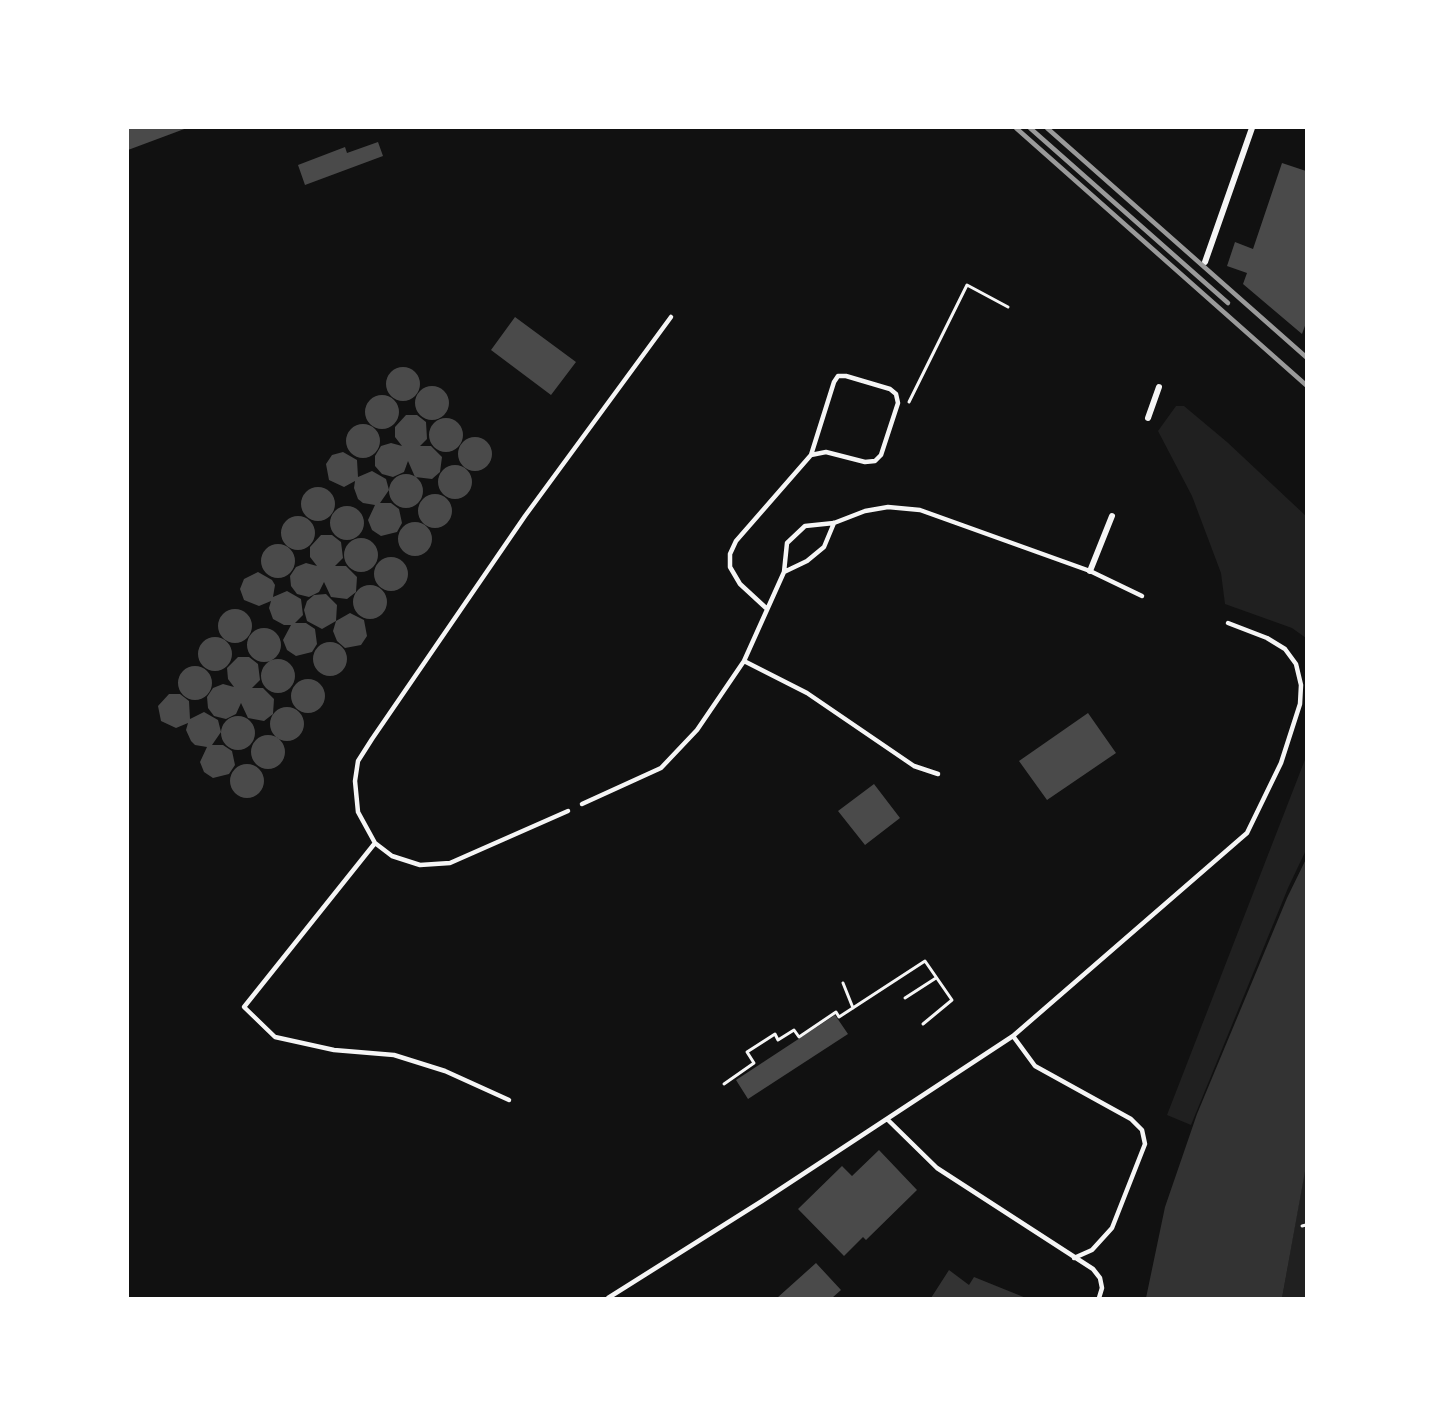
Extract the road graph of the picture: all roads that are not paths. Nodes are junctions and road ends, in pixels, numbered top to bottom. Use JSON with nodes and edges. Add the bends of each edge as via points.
{"nodes":[{"id":1,"x":1252,"y":128,"type":"edge"},
{"id":2,"x":1205,"y":262,"type":"dead end"},
{"id":3,"x":671,"y":317,"type":"dead end"},
{"id":4,"x":1159,"y":387,"type":"dead end"},
{"id":5,"x":1148,"y":418,"type":"dead end"},
{"id":6,"x":811,"y":455,"type":"junction"},
{"id":7,"x":1112,"y":516,"type":"dead end"},
{"id":8,"x":834,"y":523,"type":"junction"},
{"id":9,"x":1090,"y":571,"type":"junction"},
{"id":10,"x":784,"y":572,"type":"junction"},
{"id":11,"x":1142,"y":596,"type":"dead end"},
{"id":12,"x":766,"y":608,"type":"junction"},
{"id":13,"x":1228,"y":623,"type":"dead end"},
{"id":14,"x":744,"y":661,"type":"junction"},
{"id":15,"x":938,"y":774,"type":"dead end"},
{"id":16,"x":582,"y":804,"type":"dead end"},
{"id":17,"x":568,"y":811,"type":"dead end"},
{"id":18,"x":375,"y":843,"type":"junction"},
{"id":19,"x":1013,"y":1036,"type":"junction"},
{"id":20,"x":508,"y":1100,"type":"dead end"},
{"id":21,"x":887,"y":1119,"type":"junction"},
{"id":22,"x":1074,"y":1258,"type":"junction"},
{"id":23,"x":608,"y":1299,"type":"edge"},
{"id":24,"x":1099,"y":1299,"type":"edge"}],
"edges":[{"from":1,"to":2,"type":"street"},
{"from":3,"to":18,"type":"lane","via":[[525,516],[358,761],[358,812]]},
{"from":4,"to":5,"type":"street"},
{"from":6,"to":6,"type":"lane","via":[[826,452],[875,461],[881,456],[898,403],[896,394],[838,376]]},
{"from":6,"to":12,"type":"lane","via":[[736,541],[730,554],[730,567],[740,584]]},
{"from":7,"to":9,"type":"street"},
{"from":8,"to":9,"type":"lane","via":[[888,507],[920,510]]},
{"from":8,"to":10,"type":"lane","via":[[824,547]]},
{"from":8,"to":10,"type":"lane","via":[[805,526],[787,543]]},
{"from":9,"to":11,"type":"lane"},
{"from":10,"to":12,"type":"lane"},
{"from":12,"to":14,"type":"lane"},
{"from":13,"to":19,"type":"lane","via":[[1285,649],[1296,664],[1301,685],[1300,704],[1281,763],[1247,834]]},
{"from":14,"to":15,"type":"lane","via":[[807,693],[914,766]]},
{"from":14,"to":16,"type":"lane","via":[[697,729],[661,768]]},
{"from":17,"to":18,"type":"lane","via":[[450,862],[420,865],[393,856]]},
{"from":18,"to":20,"type":"lane","via":[[244,1007],[275,1036],[334,1050],[394,1055],[445,1071]]},
{"from":19,"to":21,"type":"lane"},
{"from":19,"to":22,"type":"lane","via":[[1035,1066],[1131,1119],[1142,1130],[1145,1144],[1112,1228],[1092,1250]]},
{"from":21,"to":22,"type":"lane","via":[[937,1168]]},
{"from":21,"to":23,"type":"lane"},
{"from":22,"to":24,"type":"lane","via":[[1100,1278]]}]}
